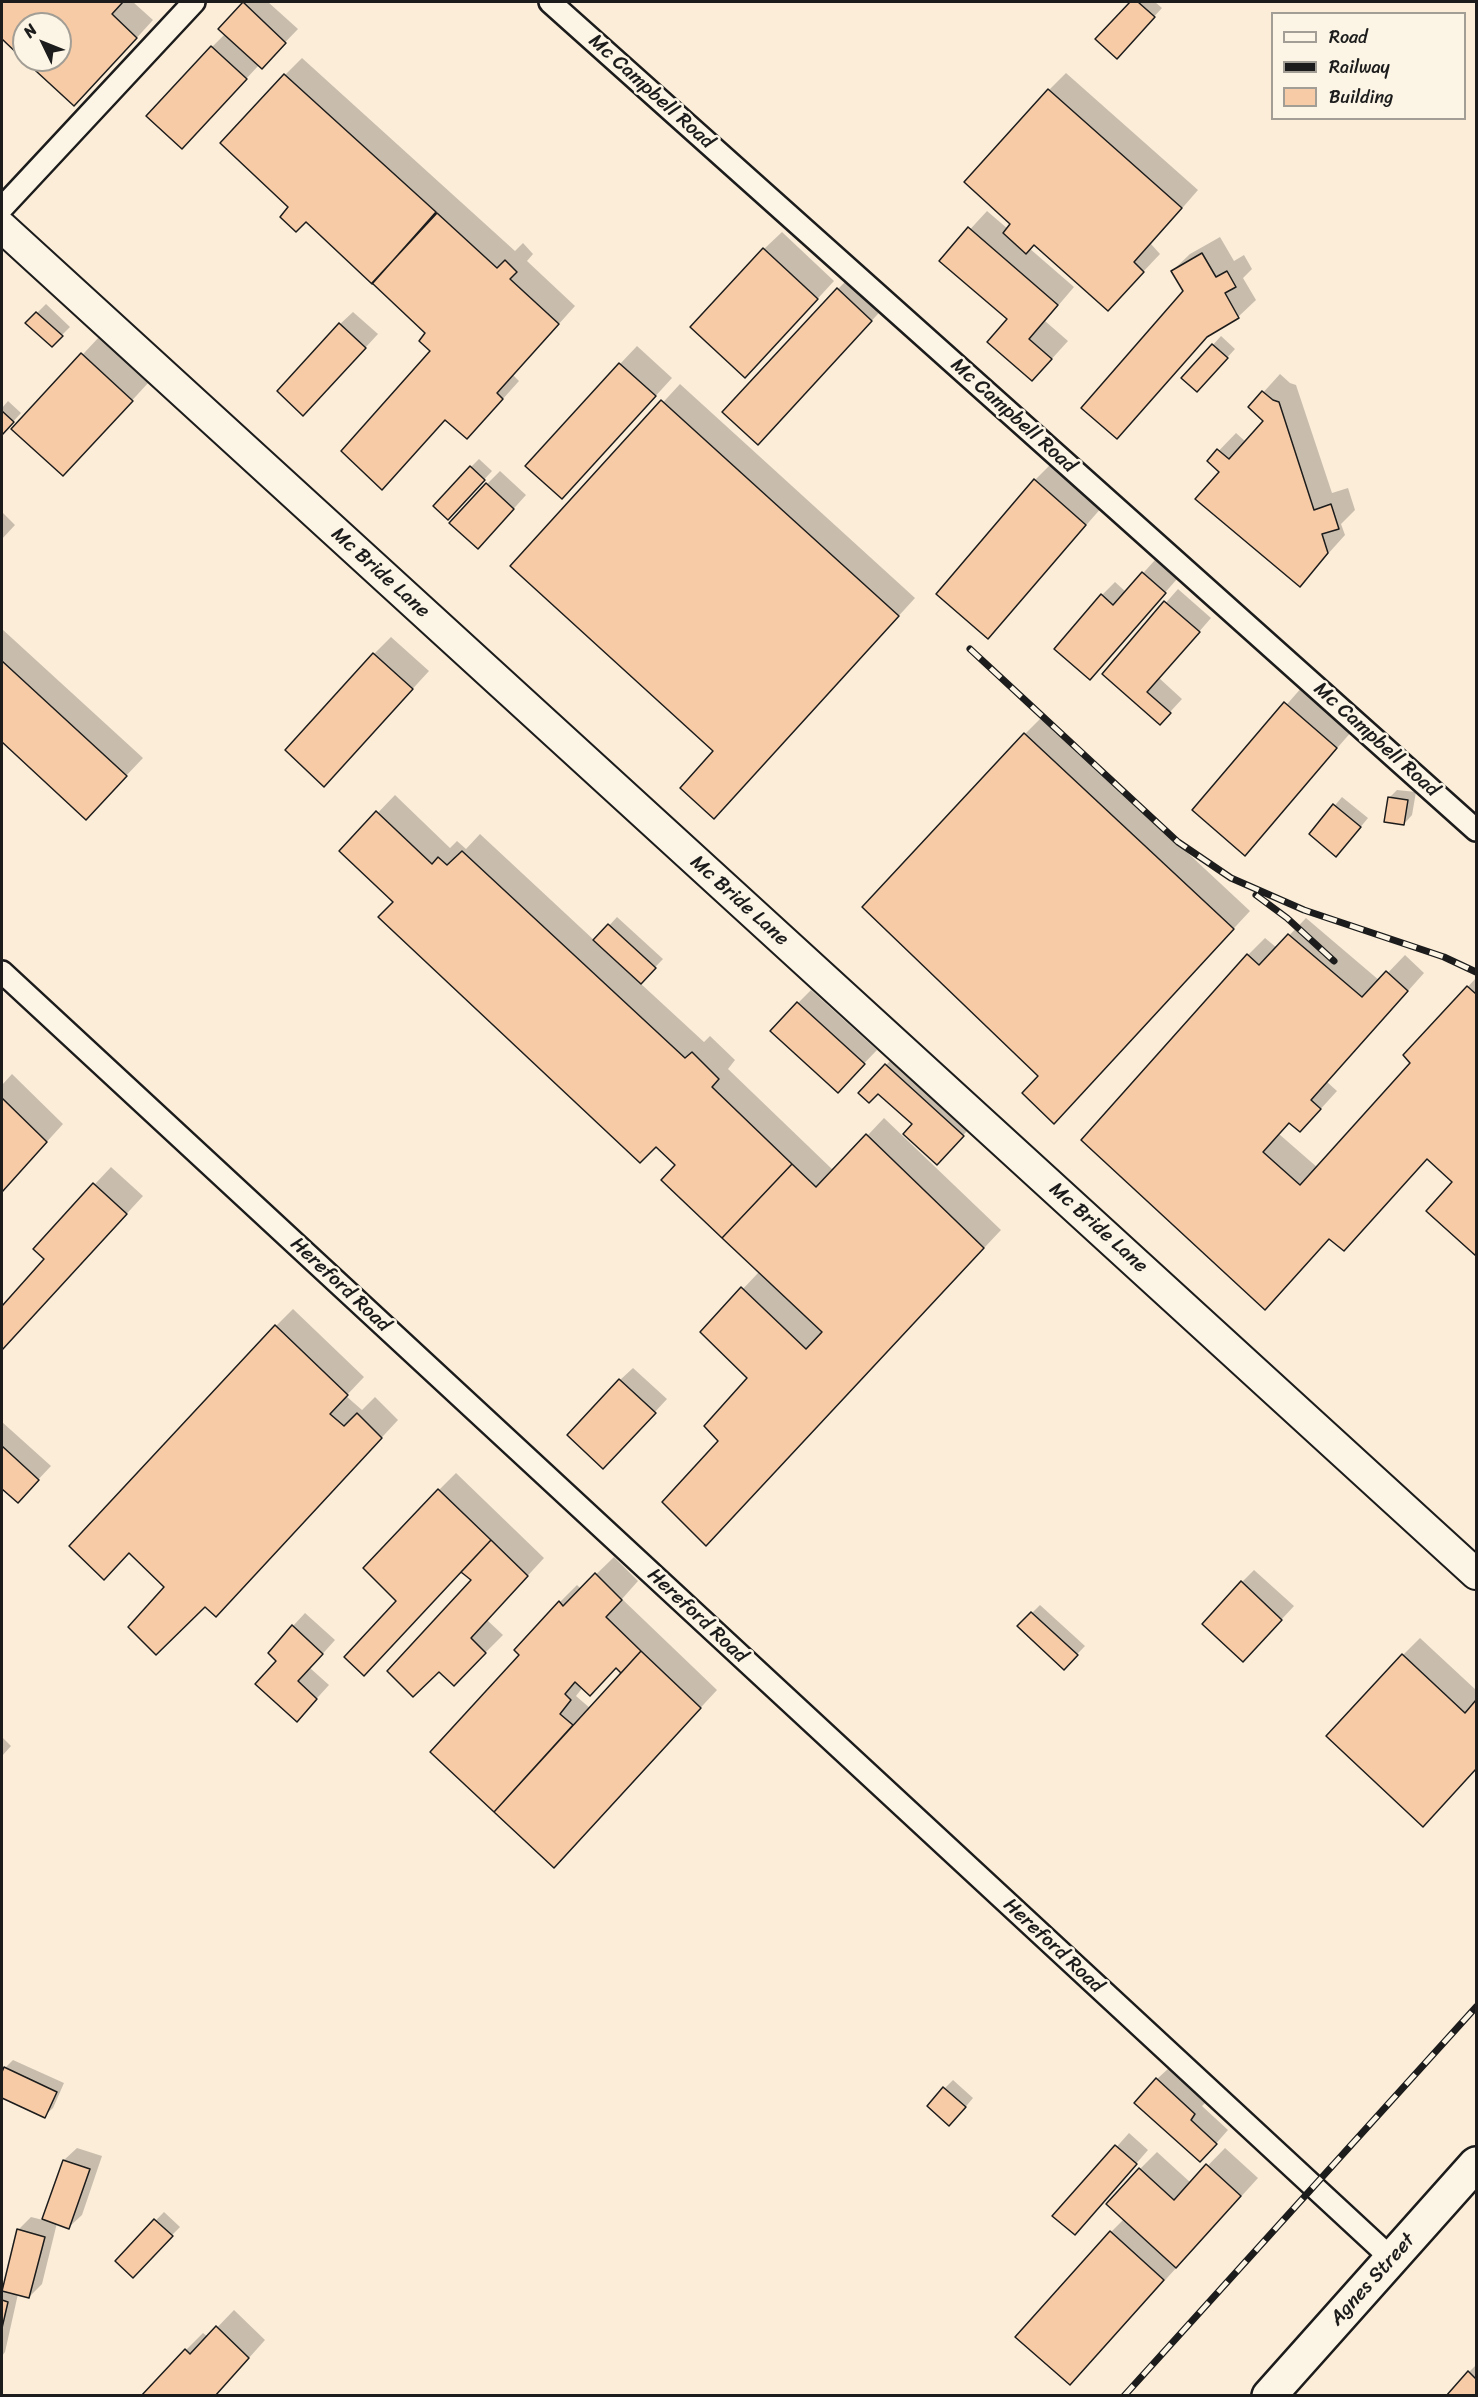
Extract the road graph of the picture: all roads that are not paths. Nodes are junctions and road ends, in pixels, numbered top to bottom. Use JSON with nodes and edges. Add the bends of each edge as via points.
{"nodes":[{"id":1,"x":194,"y":2,"type":"edge"},
{"id":2,"x":550,"y":2,"type":"edge"},
{"id":3,"x":2,"y":208,"type":"edge"},
{"id":4,"x":2,"y":227,"type":"edge"},
{"id":5,"x":1476,"y":830,"type":"edge"},
{"id":6,"x":2,"y":972,"type":"edge"},
{"id":7,"x":1476,"y":1574,"type":"edge"},
{"id":8,"x":1476,"y":2164,"type":"edge"},
{"id":9,"x":1392,"y":2259,"type":"junction"},
{"id":10,"x":1269,"y":2396,"type":"edge"}],
"edges":[{"from":1,"to":3,"type":"street"},
{"from":2,"to":5,"type":"street","name":"Mc Campbell Road"},
{"from":4,"to":7,"type":"street","name":"Mc Bride Lane"},
{"from":6,"to":9,"type":"street","name":"Hereford Road"},
{"from":8,"to":9,"type":"main road","name":"Agnes Street"},
{"from":9,"to":10,"type":"main road","name":"Agnes Street"}]}
